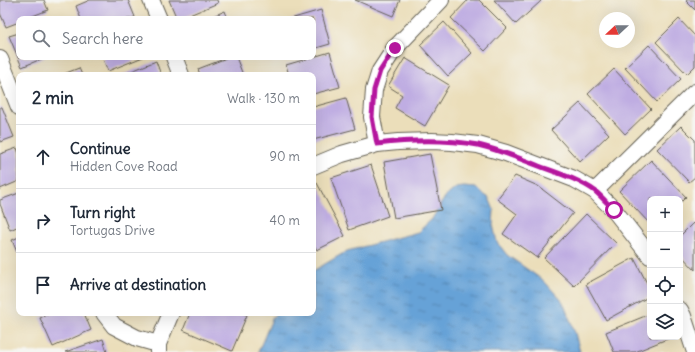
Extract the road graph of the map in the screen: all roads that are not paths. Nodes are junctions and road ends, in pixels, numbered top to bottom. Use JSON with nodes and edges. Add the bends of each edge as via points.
{"nodes":[{"id":1,"x":151,"y":0,"type":"edge"},
{"id":2,"x":441,"y":0,"type":"edge"},
{"id":3,"x":158,"y":16,"type":"edge"},
{"id":4,"x":0,"y":59,"type":"edge"},
{"id":5,"x":175,"y":60,"type":"edge"},
{"id":6,"x":180,"y":72,"type":"edge"},
{"id":7,"x":695,"y":92,"type":"edge"},
{"id":8,"x":16,"y":99,"type":"edge"},
{"id":9,"x":377,"y":144,"type":"junction"},
{"id":10,"x":316,"y":165,"type":"edge"},
{"id":11,"x":595,"y":191,"type":"junction"},
{"id":12,"x":647,"y":252,"type":"edge"},
{"id":13,"x":686,"y":311,"type":"edge"},
{"id":14,"x":106,"y":316,"type":"edge"},
{"id":15,"x":170,"y":316,"type":"edge"},
{"id":16,"x":158,"y":348,"type":"edge"},
{"id":17,"x":695,"y":352,"type":"edge"}],
"edges":[{"from":1,"to":3,"type":"street"},
{"from":2,"to":9,"type":"street","via":[[395,48],[380,71],[374,90],[372,117]]},
{"from":4,"to":8,"type":"street"},
{"from":5,"to":6,"type":"street"},
{"from":7,"to":11,"type":"street"},
{"from":9,"to":10,"type":"street"},
{"from":9,"to":11,"type":"street","via":[[432,141],[478,145],[567,176]]},
{"from":11,"to":12,"type":"street","via":[[614,210]]},
{"from":13,"to":17,"type":"street"},
{"from":14,"to":16,"type":"street","via":[[114,326]]},
{"from":15,"to":16,"type":"street"}]}
